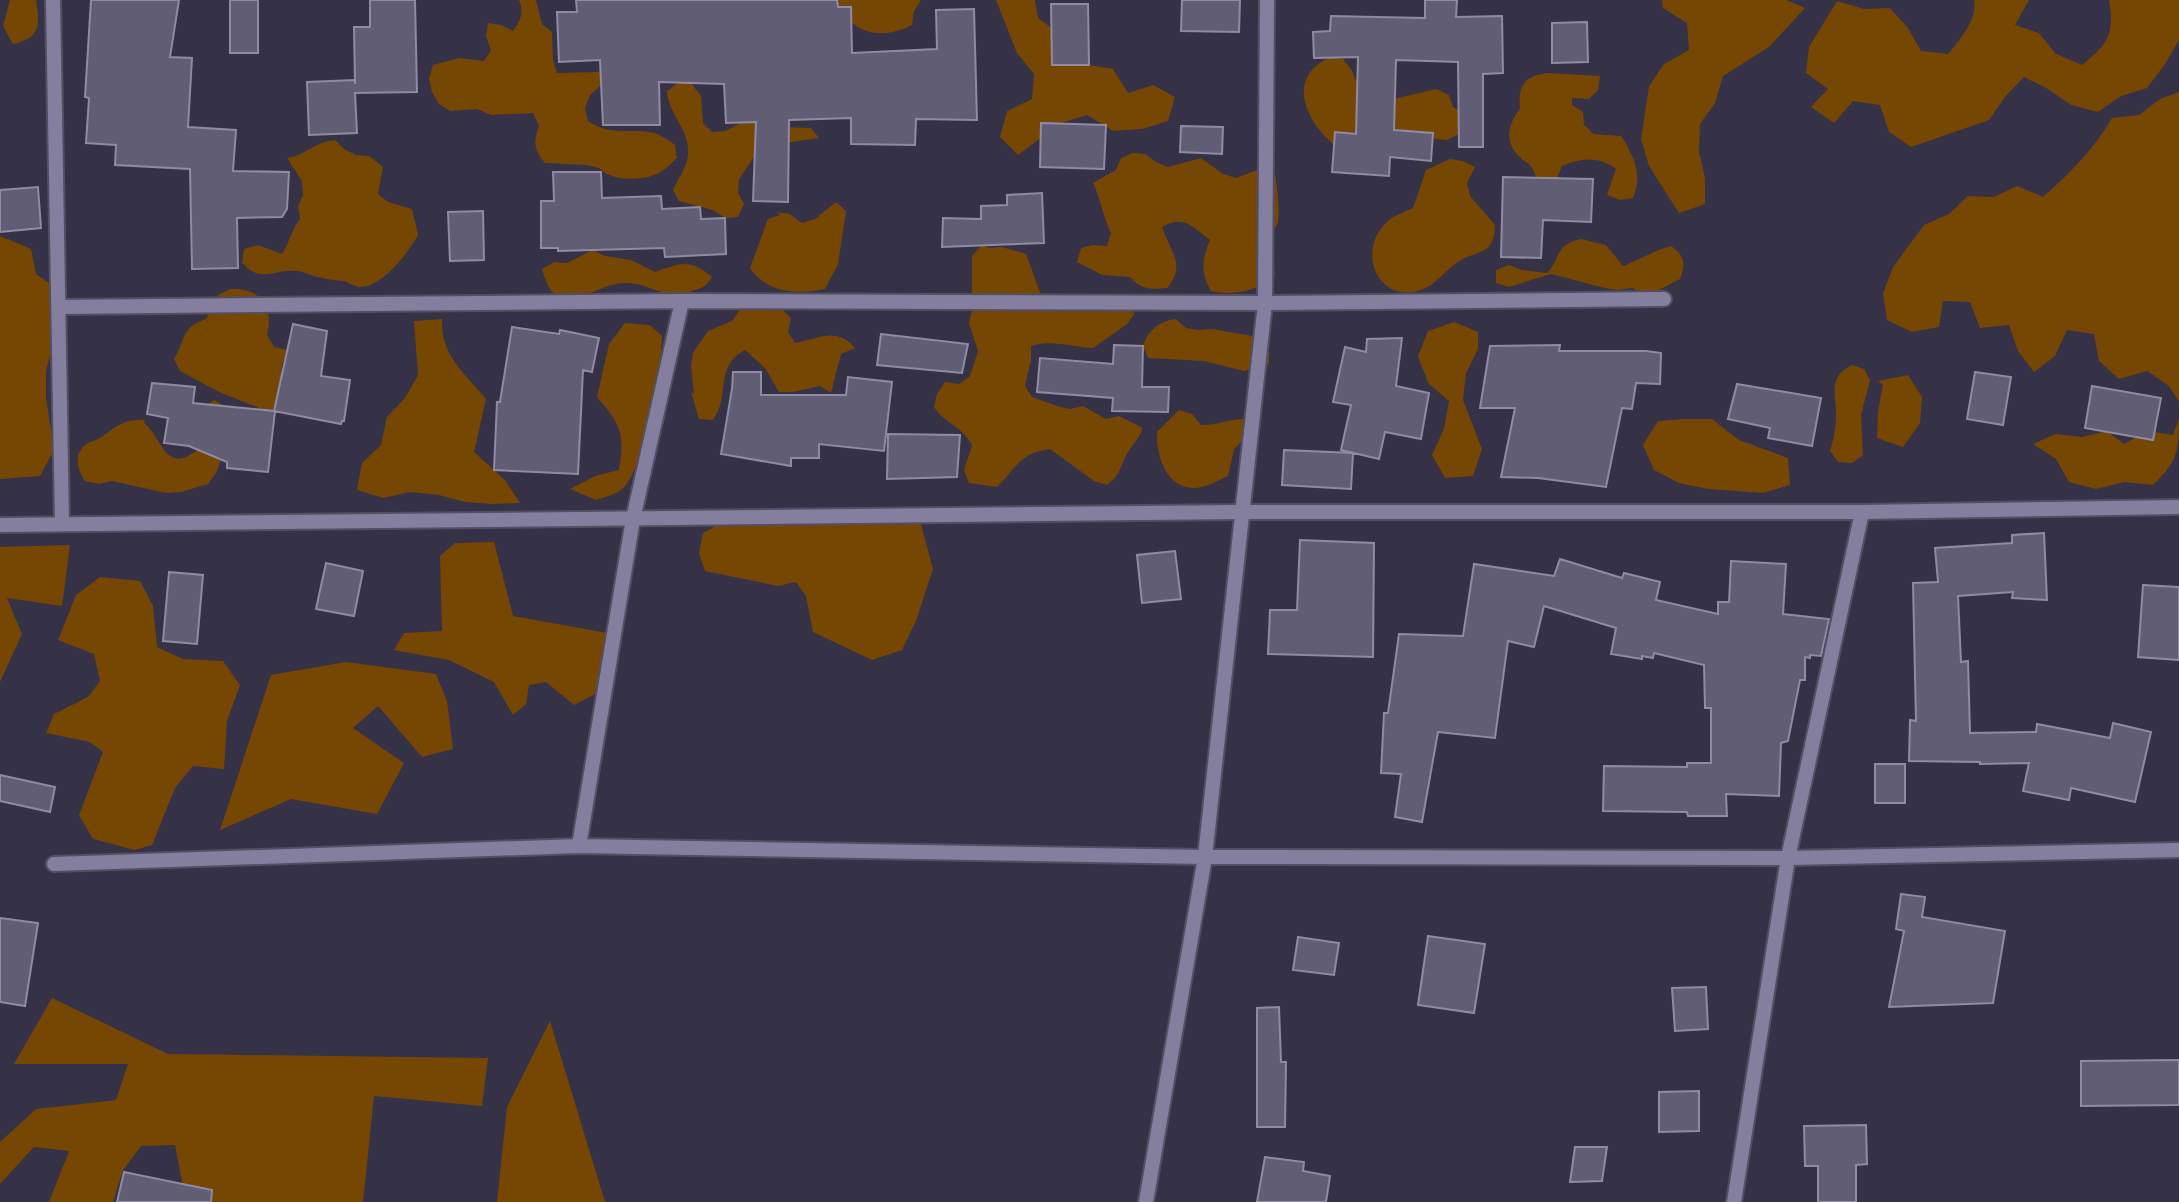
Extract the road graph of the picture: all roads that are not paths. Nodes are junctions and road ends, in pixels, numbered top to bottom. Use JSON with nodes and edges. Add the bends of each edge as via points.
{"nodes":[{"id":1,"x":53,"y":0,"type":"edge"},
{"id":2,"x":1267,"y":0,"type":"edge"},
{"id":3,"x":1664,"y":299,"type":"dead end"},
{"id":4,"x":682,"y":301,"type":"junction"},
{"id":5,"x":1265,"y":303,"type":"junction"},
{"id":6,"x":58,"y":307,"type":"junction"},
{"id":7,"x":2179,"y":507,"type":"edge"},
{"id":8,"x":1242,"y":512,"type":"junction"},
{"id":9,"x":1862,"y":512,"type":"junction"},
{"id":10,"x":633,"y":519,"type":"junction"},
{"id":11,"x":62,"y":523,"type":"junction"},
{"id":12,"x":0,"y":525,"type":"edge"},
{"id":13,"x":579,"y":846,"type":"junction"},
{"id":14,"x":2179,"y":850,"type":"edge"},
{"id":15,"x":1205,"y":857,"type":"junction"},
{"id":16,"x":1788,"y":858,"type":"junction"},
{"id":17,"x":54,"y":864,"type":"dead end"},
{"id":18,"x":1146,"y":1202,"type":"edge"},
{"id":19,"x":1734,"y":1202,"type":"edge"}],
"edges":[{"from":1,"to":6,"type":"street"},
{"from":2,"to":5,"type":"street"},
{"from":3,"to":5,"type":"street"},
{"from":4,"to":5,"type":"street"},
{"from":4,"to":6,"type":"street"},
{"from":4,"to":10,"type":"street"},
{"from":5,"to":8,"type":"street"},
{"from":6,"to":11,"type":"street"},
{"from":7,"to":9,"type":"street"},
{"from":8,"to":9,"type":"street"},
{"from":8,"to":10,"type":"street"},
{"from":8,"to":15,"type":"street"},
{"from":9,"to":16,"type":"street"},
{"from":10,"to":11,"type":"street"},
{"from":10,"to":13,"type":"street"},
{"from":11,"to":12,"type":"street"},
{"from":13,"to":15,"type":"street"},
{"from":13,"to":17,"type":"street"},
{"from":14,"to":16,"type":"street"},
{"from":15,"to":16,"type":"street"},
{"from":15,"to":18,"type":"street"},
{"from":16,"to":19,"type":"street"}]}
